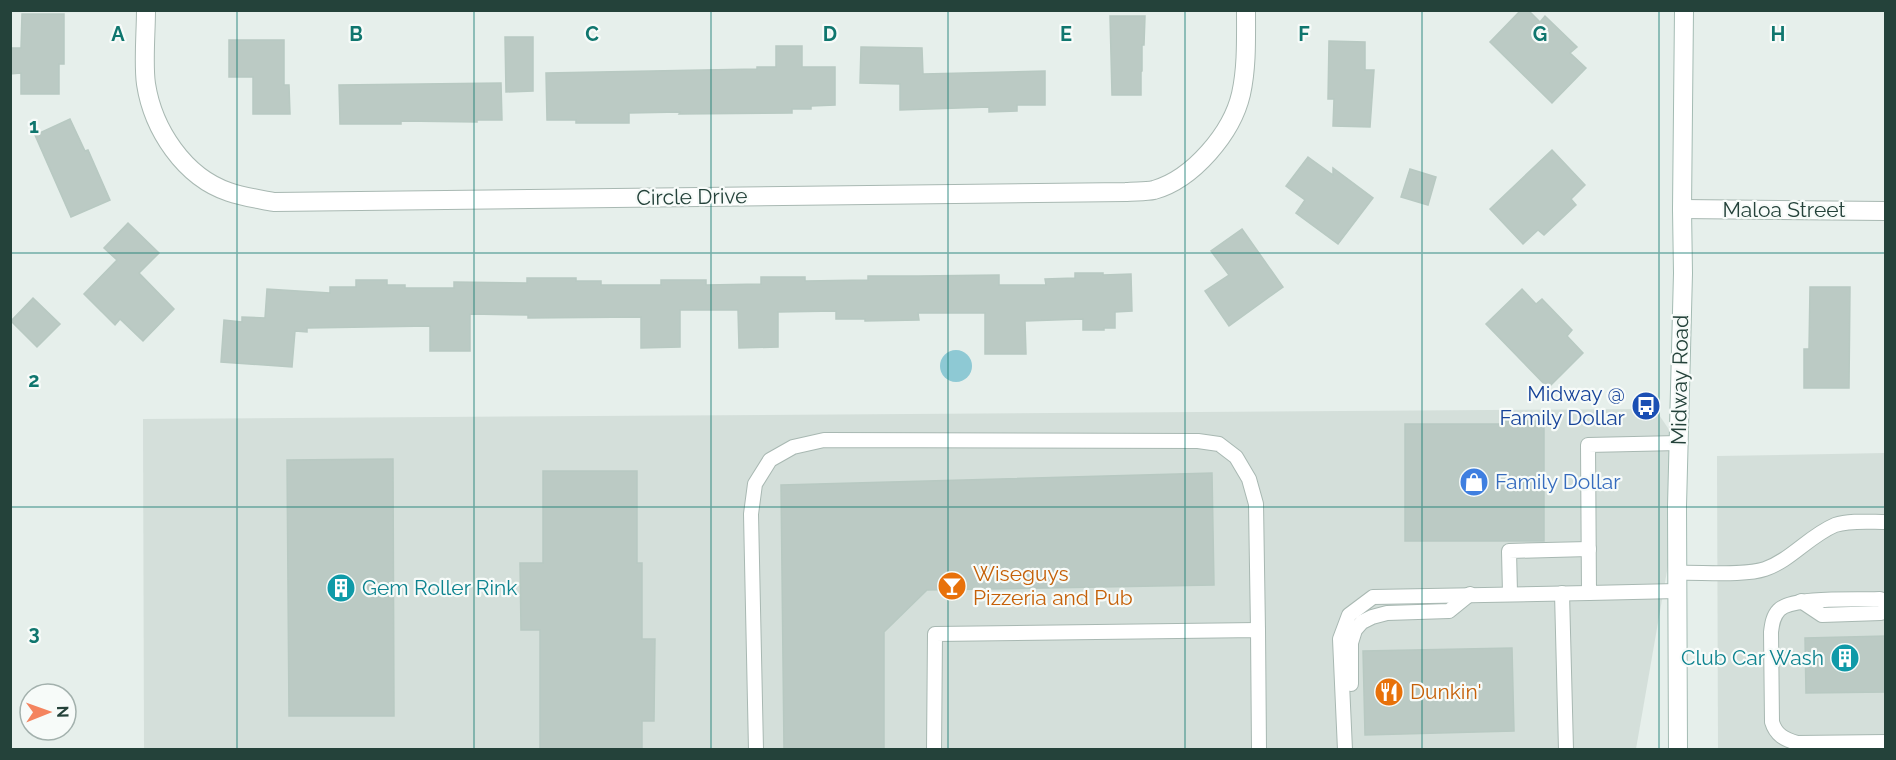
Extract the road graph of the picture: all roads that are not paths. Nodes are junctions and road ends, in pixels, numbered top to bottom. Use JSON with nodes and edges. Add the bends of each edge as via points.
{"nodes":[{"id":1,"x":146,"y":10,"type":"edge"},
{"id":2,"x":1246,"y":10,"type":"edge"},
{"id":3,"x":1684,"y":10,"type":"edge"},
{"id":4,"x":1682,"y":209,"type":"junction"},
{"id":5,"x":1886,"y":211,"type":"edge"},
{"id":6,"x":1679,"y":443,"type":"junction"},
{"id":7,"x":1886,"y":522,"type":"edge"},
{"id":8,"x":1589,"y":549,"type":"junction"},
{"id":9,"x":1677,"y":582,"type":"junction"},
{"id":10,"x":1510,"y":593,"type":"junction"},
{"id":11,"x":1562,"y":593,"type":"junction"},
{"id":12,"x":1589,"y":593,"type":"junction"},
{"id":13,"x":1801,"y":602,"type":"junction"},
{"id":14,"x":1886,"y":602,"type":"edge"},
{"id":15,"x":1886,"y":609,"type":"edge"},
{"id":16,"x":1258,"y":630,"type":"junction"},
{"id":17,"x":1886,"y":742,"type":"edge"},
{"id":18,"x":1345,"y":747,"type":"edge"},
{"id":19,"x":756,"y":750,"type":"edge"},
{"id":20,"x":934,"y":750,"type":"edge"},
{"id":21,"x":1258,"y":750,"type":"edge"},
{"id":22,"x":1566,"y":750,"type":"edge"},
{"id":23,"x":1678,"y":750,"type":"edge"}],
"edges":[{"from":1,"to":2,"type":"street","name":"Circle Drive","via":[[146,83],[164,137],[181,159],[227,192],[286,202],[1154,190],[1200,162],[1218,142],[1231,118],[1241,96]]},
{"from":3,"to":4,"type":"street","name":"Midway Road"},
{"from":4,"to":5,"type":"street","name":"Maloa Street"},
{"from":4,"to":6,"type":"street","name":"Midway Road"},
{"from":6,"to":8,"type":"lane","via":[[1588,446]]},
{"from":6,"to":9,"type":"street","name":"Midway Road"},
{"from":7,"to":9,"type":"lane","via":[[1837,525],[1765,569]]},
{"from":8,"to":10,"type":"lane","via":[[1509,551]]},
{"from":8,"to":12,"type":"lane"},
{"from":9,"to":12,"type":"lane"},
{"from":9,"to":23,"type":"street","name":"Midway Road"},
{"from":10,"to":11,"type":"lane"},
{"from":10,"to":18,"type":"lane","via":[[1373,597],[1349,615],[1340,639]]},
{"from":11,"to":12,"type":"lane"},
{"from":11,"to":22,"type":"lane"},
{"from":13,"to":14,"type":"lane"},
{"from":13,"to":15,"type":"lane","via":[[1822,615],[1881,614]]},
{"from":13,"to":17,"type":"lane","via":[[1786,605],[1773,620],[1775,732],[1797,743]]},
{"from":16,"to":19,"type":"lane","via":[[1256,504],[1249,479],[1236,458],[1219,444],[824,440],[793,447],[770,460],[755,484],[751,514]]},
{"from":16,"to":20,"type":"lane","via":[[934,634]]},
{"from":16,"to":21,"type":"lane"}]}
